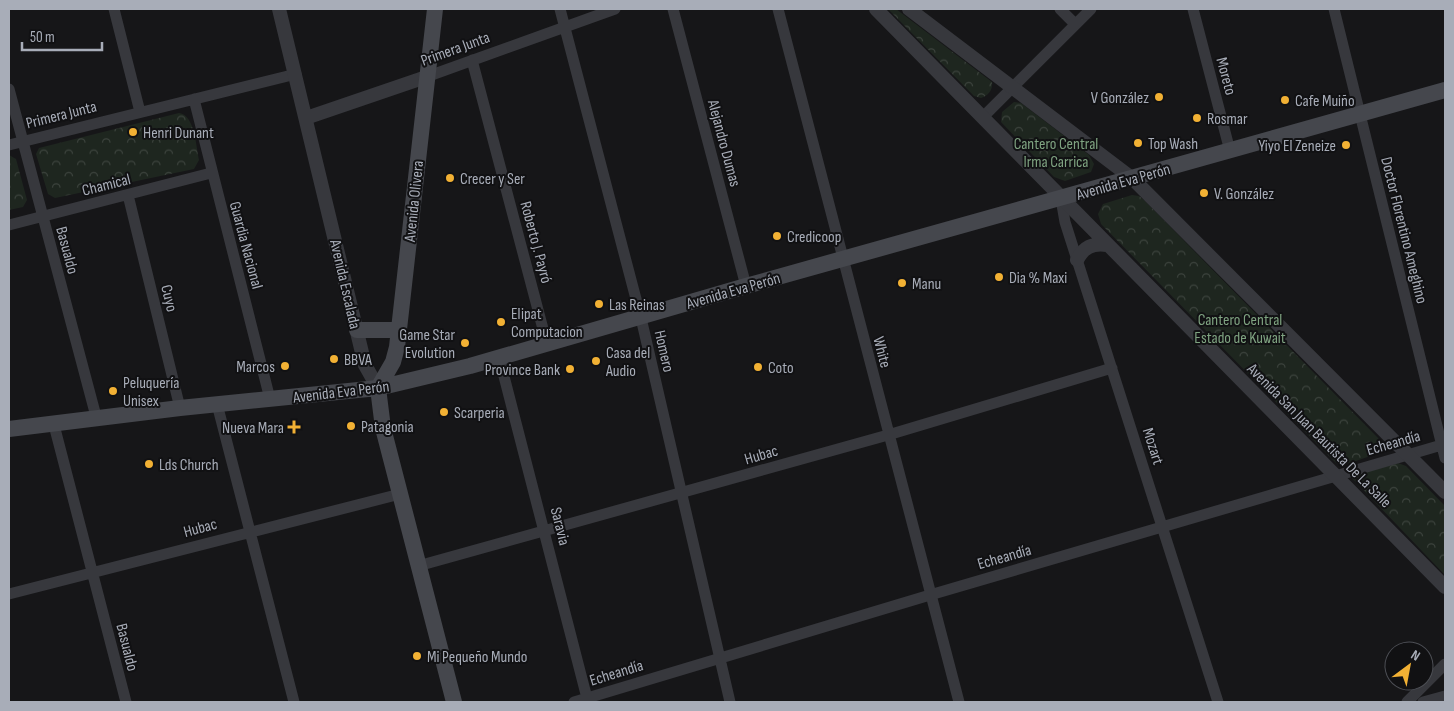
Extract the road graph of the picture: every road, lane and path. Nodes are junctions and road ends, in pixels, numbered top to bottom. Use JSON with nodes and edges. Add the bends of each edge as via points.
{"nodes":[{"id":1,"x":114,"y":9,"type":"edge"},
{"id":2,"x":279,"y":9,"type":"edge"},
{"id":3,"x":434,"y":9,"type":"edge"},
{"id":4,"x":560,"y":9,"type":"edge"},
{"id":5,"x":615,"y":9,"type":"edge"},
{"id":6,"x":673,"y":9,"type":"edge"},
{"id":7,"x":778,"y":9,"type":"edge"},
{"id":8,"x":876,"y":9,"type":"edge"},
{"id":9,"x":909,"y":9,"type":"edge"},
{"id":10,"x":1060,"y":9,"type":"edge"},
{"id":11,"x":1091,"y":9,"type":"edge"},
{"id":12,"x":1193,"y":9,"type":"edge"},
{"id":13,"x":1334,"y":9,"type":"edge"},
{"id":14,"x":1075,"y":24,"type":"junction"},
{"id":15,"x":565,"y":27,"type":"junction"},
{"id":16,"x":472,"y":60,"type":"junction"},
{"id":17,"x":296,"y":74,"type":"junction"},
{"id":18,"x":426,"y":77,"type":"junction"},
{"id":19,"x":1012,"y":87,"type":"junction"},
{"id":20,"x":9,"y":89,"type":"edge"},
{"id":21,"x":1445,"y":90,"type":"edge"},
{"id":22,"x":194,"y":99,"type":"junction"},
{"id":23,"x":140,"y":112,"type":"junction"},
{"id":24,"x":1360,"y":114,"type":"junction"},
{"id":25,"x":984,"y":116,"type":"junction"},
{"id":26,"x":306,"y":118,"type":"junction"},
{"id":27,"x":22,"y":141,"type":"junction"},
{"id":28,"x":9,"y":145,"type":"edge"},
{"id":29,"x":1230,"y":151,"type":"junction"},
{"id":30,"x":211,"y":173,"type":"junction"},
{"id":31,"x":1134,"y":179,"type":"junction"},
{"id":32,"x":128,"y":195,"type":"junction"},
{"id":33,"x":1061,"y":199,"type":"junction"},
{"id":34,"x":42,"y":216,"type":"junction"},
{"id":35,"x":9,"y":225,"type":"edge"},
{"id":36,"x":1107,"y":245,"type":"junction"},
{"id":37,"x":842,"y":260,"type":"junction"},
{"id":38,"x":1078,"y":260,"type":"junction"},
{"id":39,"x":746,"y":286,"type":"junction"},
{"id":40,"x":641,"y":318,"type":"junction"},
{"id":41,"x":357,"y":330,"type":"junction"},
{"id":42,"x":398,"y":330,"type":"junction"},
{"id":43,"x":547,"y":344,"type":"junction"},
{"id":44,"x":499,"y":358,"type":"junction"},
{"id":45,"x":1112,"y":368,"type":"junction"},
{"id":46,"x":378,"y":388,"type":"junction"},
{"id":47,"x":270,"y":399,"type":"junction"},
{"id":48,"x":217,"y":404,"type":"junction"},
{"id":49,"x":180,"y":408,"type":"junction"},
{"id":50,"x":98,"y":420,"type":"junction"},
{"id":51,"x":54,"y":425,"type":"junction"},
{"id":52,"x":9,"y":430,"type":"edge"},
{"id":53,"x":888,"y":435,"type":"junction"},
{"id":54,"x":1444,"y":444,"type":"edge"},
{"id":55,"x":1407,"y":455,"type":"junction"},
{"id":56,"x":1445,"y":458,"type":"edge"},
{"id":57,"x":1335,"y":475,"type":"junction"},
{"id":58,"x":1445,"y":492,"type":"edge"},
{"id":59,"x":681,"y":493,"type":"junction"},
{"id":60,"x":400,"y":494,"type":"junction"},
{"id":61,"x":1162,"y":526,"type":"junction"},
{"id":62,"x":545,"y":530,"type":"junction"},
{"id":63,"x":250,"y":531,"type":"junction"},
{"id":64,"x":418,"y":566,"type":"junction"},
{"id":65,"x":93,"y":573,"type":"junction"},
{"id":66,"x":1445,"y":587,"type":"edge"},
{"id":67,"x":9,"y":594,"type":"edge"},
{"id":68,"x":930,"y":595,"type":"junction"},
{"id":69,"x":720,"y":658,"type":"junction"},
{"id":70,"x":1445,"y":666,"type":"edge"},
{"id":71,"x":1445,"y":696,"type":"edge"},
{"id":72,"x":588,"y":700,"type":"edge"},
{"id":73,"x":126,"y":702,"type":"edge"},
{"id":74,"x":294,"y":702,"type":"edge"},
{"id":75,"x":454,"y":702,"type":"edge"},
{"id":76,"x":574,"y":702,"type":"edge"},
{"id":77,"x":730,"y":702,"type":"edge"},
{"id":78,"x":959,"y":702,"type":"edge"},
{"id":79,"x":1218,"y":702,"type":"edge"},
{"id":80,"x":1407,"y":702,"type":"edge"},
{"id":81,"x":1423,"y":702,"type":"edge"}],
"edges":[{"from":1,"to":23,"type":"street"},
{"from":2,"to":17,"type":"street","name":"Avenida Escalada"},
{"from":3,"to":18,"type":"main road","name":"Avenida Olivera"},
{"from":4,"to":15,"type":"street","name":"Homero"},
{"from":5,"to":15,"type":"street","name":"Primera Junta"},
{"from":6,"to":39,"type":"street","name":"Alejandro Dumas"},
{"from":7,"to":37,"type":"street","name":"White"},
{"from":8,"to":25,"type":"street","name":"Avenida San Juan Bautista De La Salle"},
{"from":9,"to":19,"type":"street"},
{"from":10,"to":14,"type":"street"},
{"from":11,"to":14,"type":"street"},
{"from":12,"to":29,"type":"street","name":"Moreto"},
{"from":13,"to":24,"type":"street","name":"Doctor Florentino Ameghino"},
{"from":14,"to":19,"type":"street"},
{"from":15,"to":16,"type":"street","name":"Primera Junta"},
{"from":15,"to":40,"type":"street","name":"Homero"},
{"from":16,"to":18,"type":"street","name":"Primera Junta"},
{"from":16,"to":43,"type":"street","name":"Roberto J. Payró"},
{"from":17,"to":22,"type":"street","name":"Primera Junta"},
{"from":17,"to":26,"type":"street","name":"Avenida Escalada"},
{"from":18,"to":26,"type":"street","name":"Primera Junta"},
{"from":18,"to":42,"type":"main road","name":"Avenida Olivera"},
{"from":19,"to":25,"type":"street"},
{"from":19,"to":31,"type":"street"},
{"from":20,"to":27,"type":"street","name":"Basualdo"},
{"from":21,"to":24,"type":"main road","name":"Avenida Eva Perón"},
{"from":22,"to":23,"type":"street","name":"Primera Junta"},
{"from":22,"to":30,"type":"street","name":"Guardia Nacional"},
{"from":23,"to":27,"type":"street","name":"Primera Junta"},
{"from":24,"to":29,"type":"main road","name":"Avenida Eva Perón"},
{"from":24,"to":54,"type":"street","name":"Doctor Florentino Ameghino"},
{"from":25,"to":33,"type":"street","name":"Avenida San Juan Bautista De La Salle"},
{"from":26,"to":41,"type":"street","name":"Avenida Escalada"},
{"from":27,"to":28,"type":"street","name":"Primera Junta"},
{"from":27,"to":34,"type":"street","name":"Basualdo"},
{"from":29,"to":31,"type":"main road","name":"Avenida Eva Perón"},
{"from":30,"to":32,"type":"street","name":"Chamical"},
{"from":30,"to":47,"type":"street","name":"Guardia Nacional"},
{"from":31,"to":33,"type":"main road","name":"Avenida Eva Perón"},
{"from":31,"to":55,"type":"street"},
{"from":32,"to":34,"type":"street","name":"Chamical"},
{"from":32,"to":49,"type":"street","name":"Cuyo"},
{"from":33,"to":36,"type":"street","name":"Avenida San Juan Bautista De La Salle"},
{"from":33,"to":37,"type":"main road","name":"Avenida Eva Perón"},
{"from":33,"to":38,"type":"street","name":"Mozart"},
{"from":34,"to":35,"type":"street","name":"Chamical"},
{"from":34,"to":50,"type":"street","name":"Basualdo"},
{"from":36,"to":38,"type":"street","via":[[1088,246]]},
{"from":36,"to":57,"type":"street","name":"Avenida San Juan Bautista De La Salle"},
{"from":37,"to":39,"type":"main road","name":"Avenida Eva Perón"},
{"from":37,"to":53,"type":"street","name":"White"},
{"from":38,"to":45,"type":"street","name":"Mozart"},
{"from":39,"to":40,"type":"main road","name":"Avenida Eva Perón"},
{"from":40,"to":43,"type":"main road","name":"Avenida Eva Perón"},
{"from":40,"to":59,"type":"street","name":"Homero"},
{"from":41,"to":42,"type":"main road"},
{"from":41,"to":46,"type":"street","name":"Avenida Escalada","via":[[365,365]]},
{"from":42,"to":46,"type":"main road","name":"Avenida Olivera","via":[[393,362]]},
{"from":43,"to":44,"type":"main road","name":"Avenida Eva Perón"},
{"from":44,"to":46,"type":"main road","name":"Avenida Eva Perón"},
{"from":44,"to":62,"type":"street","name":"Saravia"},
{"from":45,"to":53,"type":"street","name":"Hubac"},
{"from":45,"to":61,"type":"street","name":"Mozart"},
{"from":46,"to":47,"type":"main road","name":"Avenida Eva Perón"},
{"from":46,"to":60,"type":"main road","name":"Avenida Escalada","via":[[383,428]]},
{"from":47,"to":48,"type":"main road","name":"Avenida Eva Perón"},
{"from":48,"to":49,"type":"main road","name":"Avenida Eva Perón"},
{"from":48,"to":63,"type":"street"},
{"from":49,"to":50,"type":"main road","name":"Avenida Eva Perón"},
{"from":50,"to":51,"type":"main road","name":"Avenida Eva Perón"},
{"from":51,"to":52,"type":"main road","name":"Avenida Eva Perón"},
{"from":51,"to":65,"type":"street","name":"Basualdo"},
{"from":53,"to":59,"type":"street","name":"Hubac"},
{"from":53,"to":68,"type":"street","name":"White"},
{"from":54,"to":55,"type":"street","name":"Echeandía"},
{"from":54,"to":56,"type":"street","name":"Doctor Florentino Ameghino"},
{"from":55,"to":57,"type":"street","name":"Echeandía"},
{"from":55,"to":58,"type":"street"},
{"from":57,"to":61,"type":"street","name":"Echeandía"},
{"from":57,"to":66,"type":"street","name":"Avenida San Juan Bautista De La Salle"},
{"from":59,"to":62,"type":"street","name":"Hubac"},
{"from":59,"to":69,"type":"street","name":"Homero"},
{"from":60,"to":63,"type":"street","name":"Hubac"},
{"from":60,"to":64,"type":"main road","name":"Avenida Escalada"},
{"from":61,"to":68,"type":"street","name":"Echeandía"},
{"from":61,"to":79,"type":"street","name":"Mozart"},
{"from":62,"to":64,"type":"street","name":"Hubac"},
{"from":62,"to":72,"type":"street","name":"Saravia"},
{"from":63,"to":65,"type":"street","name":"Hubac"},
{"from":63,"to":74,"type":"street"},
{"from":64,"to":75,"type":"main road","name":"Avenida Escalada"},
{"from":65,"to":67,"type":"street","name":"Hubac"},
{"from":65,"to":73,"type":"street","name":"Basualdo"},
{"from":68,"to":69,"type":"street","name":"Echeandía"},
{"from":68,"to":78,"type":"street","name":"White"},
{"from":69,"to":72,"type":"street","name":"Echeandía"},
{"from":69,"to":77,"type":"street","name":"Homero"},
{"from":70,"to":80,"type":"street"},
{"from":71,"to":81,"type":"street"},
{"from":72,"to":76,"type":"street","name":"Echeandía"}]}
